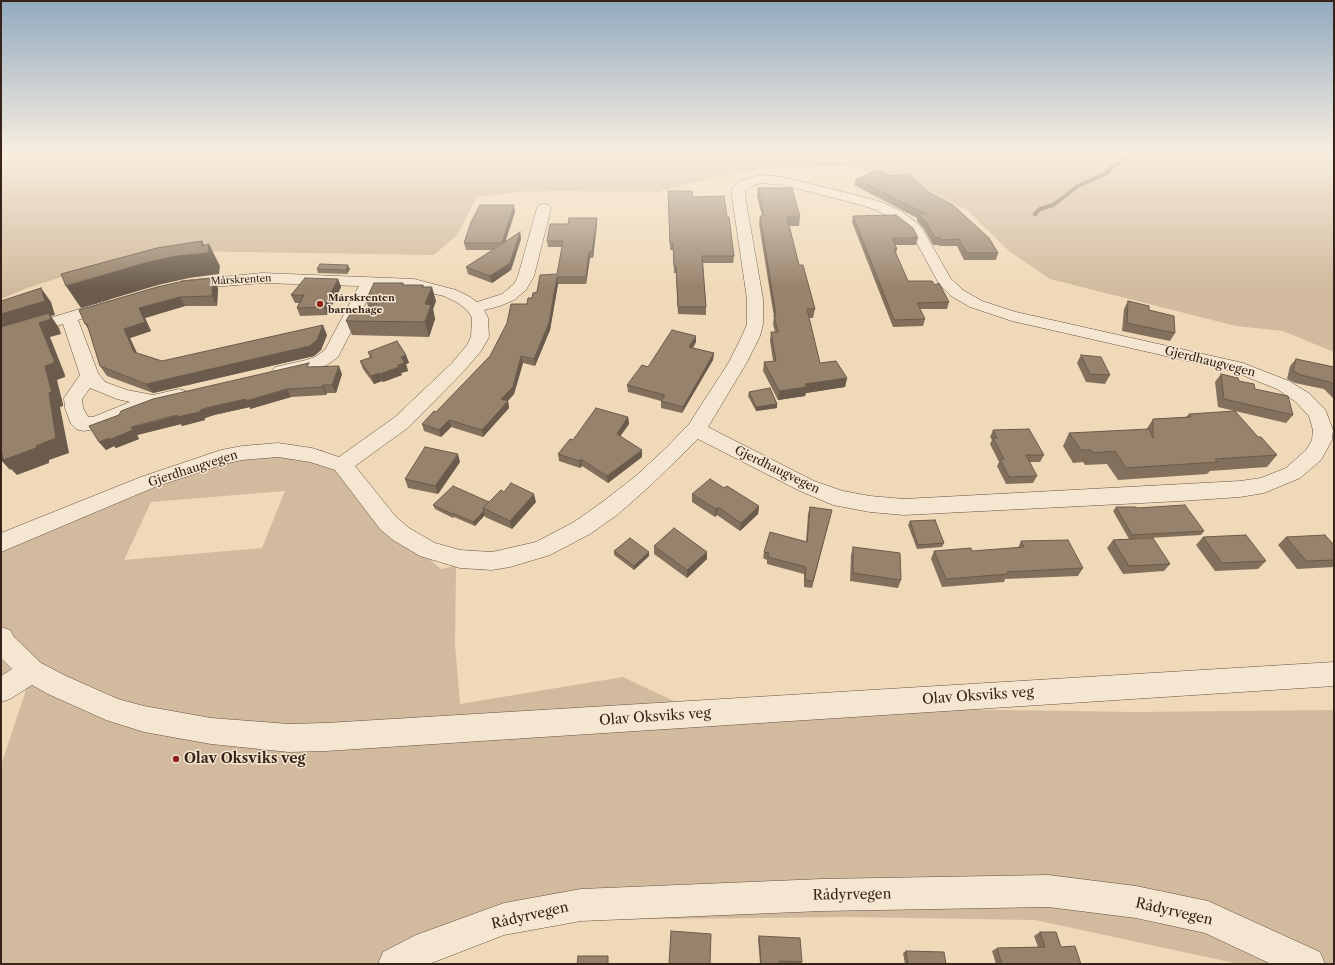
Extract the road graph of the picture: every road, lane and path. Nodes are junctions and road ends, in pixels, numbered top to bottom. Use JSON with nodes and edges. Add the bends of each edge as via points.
{"nodes":[{"id":1,"x":738,"y":198,"type":"edge"},
{"id":2,"x":851,"y":198,"type":"edge"},
{"id":3,"x":544,"y":208,"type":"dead end"},
{"id":4,"x":369,"y":282,"type":"junction"},
{"id":5,"x":169,"y":288,"type":"edge"},
{"id":6,"x":126,"y":300,"type":"edge"},
{"id":7,"x":474,"y":308,"type":"junction"},
{"id":8,"x":69,"y":317,"type":"junction"},
{"id":9,"x":1,"y":338,"type":"edge"},
{"id":10,"x":89,"y":375,"type":"junction"},
{"id":11,"x":267,"y":375,"type":"edge"},
{"id":12,"x":199,"y":390,"type":"edge"},
{"id":13,"x":153,"y":401,"type":"junction"},
{"id":14,"x":696,"y":429,"type":"junction"},
{"id":15,"x":342,"y":465,"type":"junction"},
{"id":16,"x":1,"y":543,"type":"edge"},
{"id":17,"x":1,"y":638,"type":"edge"},
{"id":18,"x":32,"y":671,"type":"junction"},
{"id":19,"x":1334,"y":674,"type":"edge"},
{"id":20,"x":1,"y":690,"type":"edge"},
{"id":21,"x":395,"y":964,"type":"edge"},
{"id":22,"x":1308,"y":964,"type":"edge"}],
"edges":[{"from":1,"to":14,"type":"street","name":"Gjerdhaugvegen","via":[[755,299],[755,324],[738,362]]},
{"from":2,"to":14,"type":"street","name":"Gjerdhaugvegen","via":[[896,214],[913,227],[945,281],[957,293],[976,304],[1012,316],[1237,367],[1283,385],[1303,398],[1318,414],[1323,430],[1322,440],[1314,455],[1293,473],[1264,485],[1240,489],[904,507],[841,499],[806,486]]},
{"from":3,"to":7,"type":"street","via":[[526,276],[520,287],[508,297]]},
{"from":4,"to":5,"type":"street","name":"Mårskrenten","via":[[238,279]]},
{"from":4,"to":7,"type":"street","name":"Mårskrenten","via":[[414,284],[464,300]]},
{"from":4,"to":11,"type":"street","via":[[332,353],[310,365]]},
{"from":6,"to":8,"type":"street"},
{"from":7,"to":15,"type":"street","via":[[480,318],[480,337],[475,347],[402,422]]},
{"from":8,"to":9,"type":"street"},
{"from":8,"to":10,"type":"street"},
{"from":10,"to":13,"type":"street","via":[[98,386]]},
{"from":10,"to":13,"type":"street","via":[[73,398],[78,419],[83,424],[95,423]]},
{"from":12,"to":13,"type":"street"},
{"from":14,"to":15,"type":"street","name":"Gjerdhaugvegen","via":[[644,480],[582,528],[542,549],[492,561],[460,559],[428,550],[416,543],[388,523]]},
{"from":15,"to":16,"type":"street","name":"Gjerdhaugvegen","via":[[312,455],[278,450],[221,457],[148,482]]},
{"from":17,"to":18,"type":"street","name":"Olav Oksviks veg"},
{"from":18,"to":19,"type":"street","name":"Olav Oksviks veg","via":[[83,697],[144,719],[211,731],[289,738]]},
{"from":18,"to":20,"type":"street"},
{"from":21,"to":22,"type":"street","name":"Rådyrvegen","via":[[416,952],[504,919],[581,905],[822,895],[1048,891],[1136,902],[1208,917]]}]}
